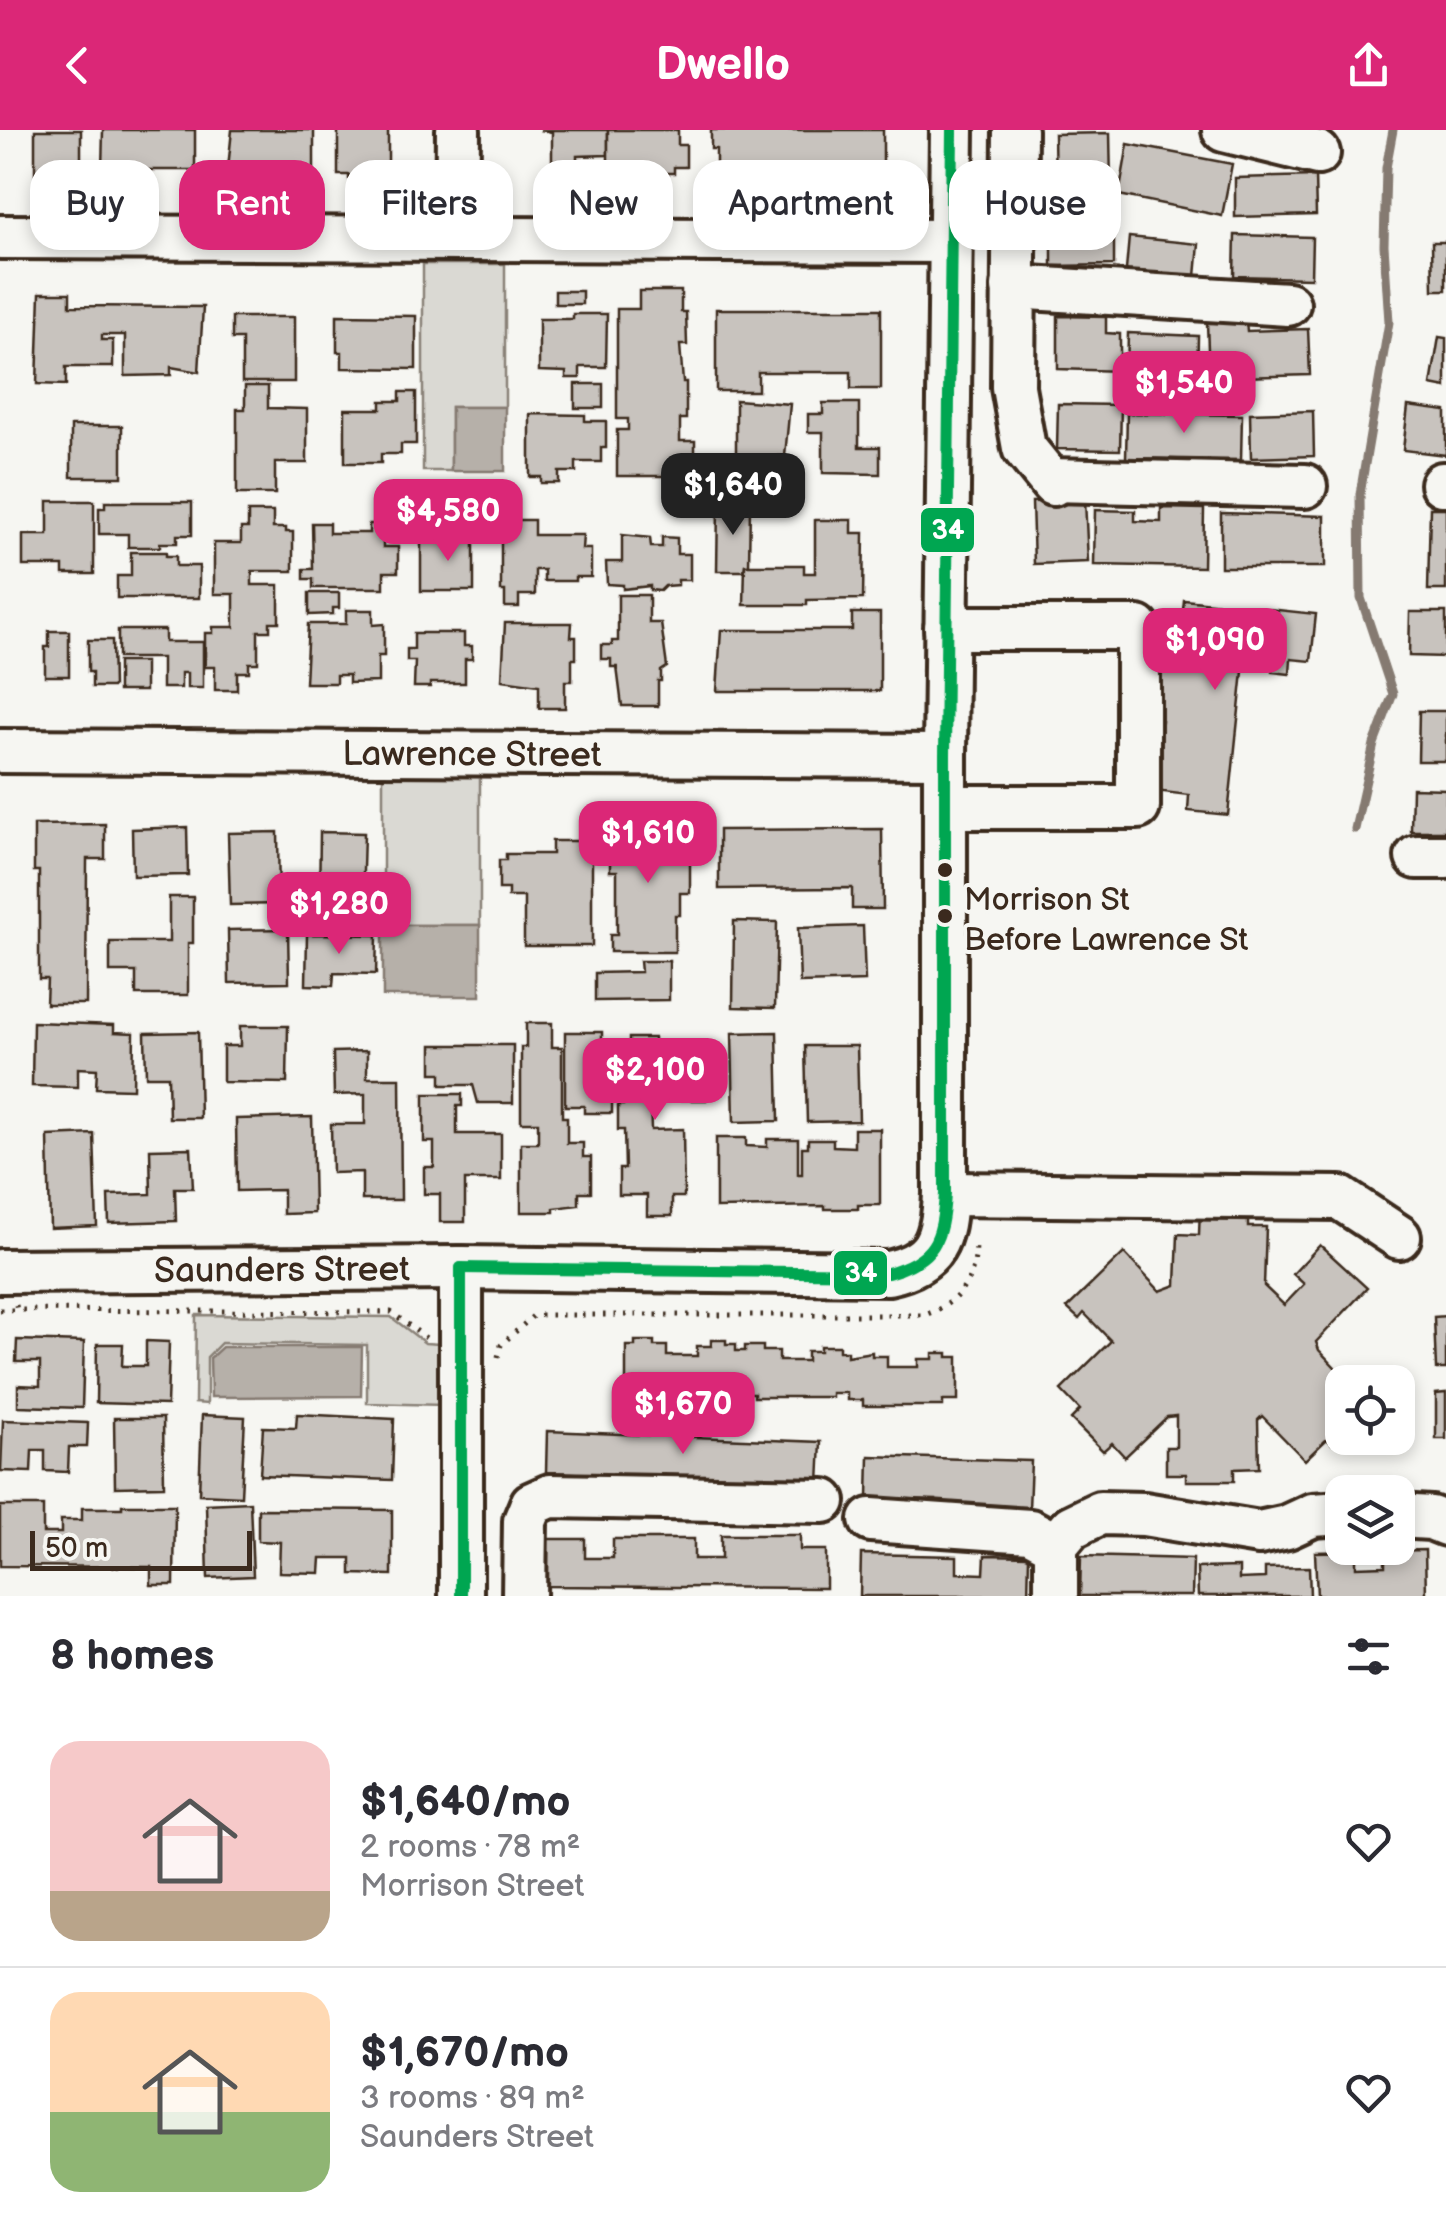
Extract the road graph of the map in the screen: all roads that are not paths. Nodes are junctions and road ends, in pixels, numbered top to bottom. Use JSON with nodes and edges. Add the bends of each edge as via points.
{"nodes":[{"id":1,"x":458,"y":130,"type":"edge"},
{"id":2,"x":952,"y":130,"type":"edge"},
{"id":3,"x":1015,"y":130,"type":"edge"},
{"id":4,"x":1224,"y":130,"type":"edge"},
{"id":5,"x":1318,"y":153,"type":"dead end"},
{"id":6,"x":458,"y":160,"type":"edge"},
{"id":7,"x":952,"y":160,"type":"edge"},
{"id":8,"x":0,"y":237,"type":"edge"},
{"id":9,"x":345,"y":238,"type":"edge"},
{"id":10,"x":513,"y":238,"type":"edge"},
{"id":11,"x":949,"y":241,"type":"edge"},
{"id":12,"x":951,"y":250,"type":"edge"},
{"id":13,"x":1013,"y":287,"type":"junction"},
{"id":14,"x":1288,"y":304,"type":"dead end"},
{"id":15,"x":948,"y":386,"type":"junction"},
{"id":16,"x":1013,"y":387,"type":"junction"},
{"id":17,"x":1305,"y":486,"type":"dead end"},
{"id":18,"x":946,"y":628,"type":"junction"},
{"id":19,"x":0,"y":751,"type":"edge"},
{"id":20,"x":945,"y":756,"type":"junction"},
{"id":21,"x":945,"y":807,"type":"junction"},
{"id":22,"x":961,"y":1194,"type":"junction"},
{"id":23,"x":1400,"y":1237,"type":"dead end"},
{"id":24,"x":461,"y":1268,"type":"junction"},
{"id":25,"x":10,"y":1284,"type":"edge"},
{"id":26,"x":824,"y":1502,"type":"dead end"},
{"id":27,"x":1325,"y":1514,"type":"edge"},
{"id":28,"x":1415,"y":1517,"type":"edge"},
{"id":29,"x":871,"y":1520,"type":"dead end"},
{"id":30,"x":1446,"y":1524,"type":"edge"},
{"id":31,"x":1056,"y":1545,"type":"junction"},
{"id":32,"x":462,"y":1596,"type":"edge"},
{"id":33,"x":524,"y":1596,"type":"edge"},
{"id":34,"x":1056,"y":1596,"type":"edge"}],
"edges":[{"from":1,"to":6,"type":"street"},
{"from":2,"to":7,"type":"street"},
{"from":3,"to":13,"type":"street"},
{"from":4,"to":5,"type":"street"},
{"from":8,"to":9,"type":"street"},
{"from":10,"to":11,"type":"street"},
{"from":12,"to":15,"type":"street"},
{"from":13,"to":14,"type":"street"},
{"from":13,"to":16,"type":"street"},
{"from":15,"to":16,"type":"street"},
{"from":15,"to":18,"type":"street"},
{"from":16,"to":17,"type":"street","via":[[1024,448],[1051,482]]},
{"from":18,"to":20,"type":"street"},
{"from":18,"to":21,"type":"street","via":[[1138,628],[1138,807]]},
{"from":19,"to":20,"type":"street","name":"Lawrence Street"},
{"from":20,"to":21,"type":"street"},
{"from":21,"to":22,"type":"street"},
{"from":22,"to":23,"type":"street","via":[[1340,1198]]},
{"from":22,"to":24,"type":"street","name":"Saunders Street","via":[[924,1258],[888,1273]]},
{"from":24,"to":25,"type":"street","name":"Saunders Street"},
{"from":24,"to":32,"type":"street"},
{"from":26,"to":33,"type":"street","via":[[550,1496],[532,1504],[525,1520]]},
{"from":27,"to":31,"type":"street","via":[[1259,1533],[1100,1513],[1072,1526]]},
{"from":28,"to":30,"type":"street"},
{"from":29,"to":31,"type":"street","via":[[1030,1531]]},
{"from":31,"to":34,"type":"street"}]}
